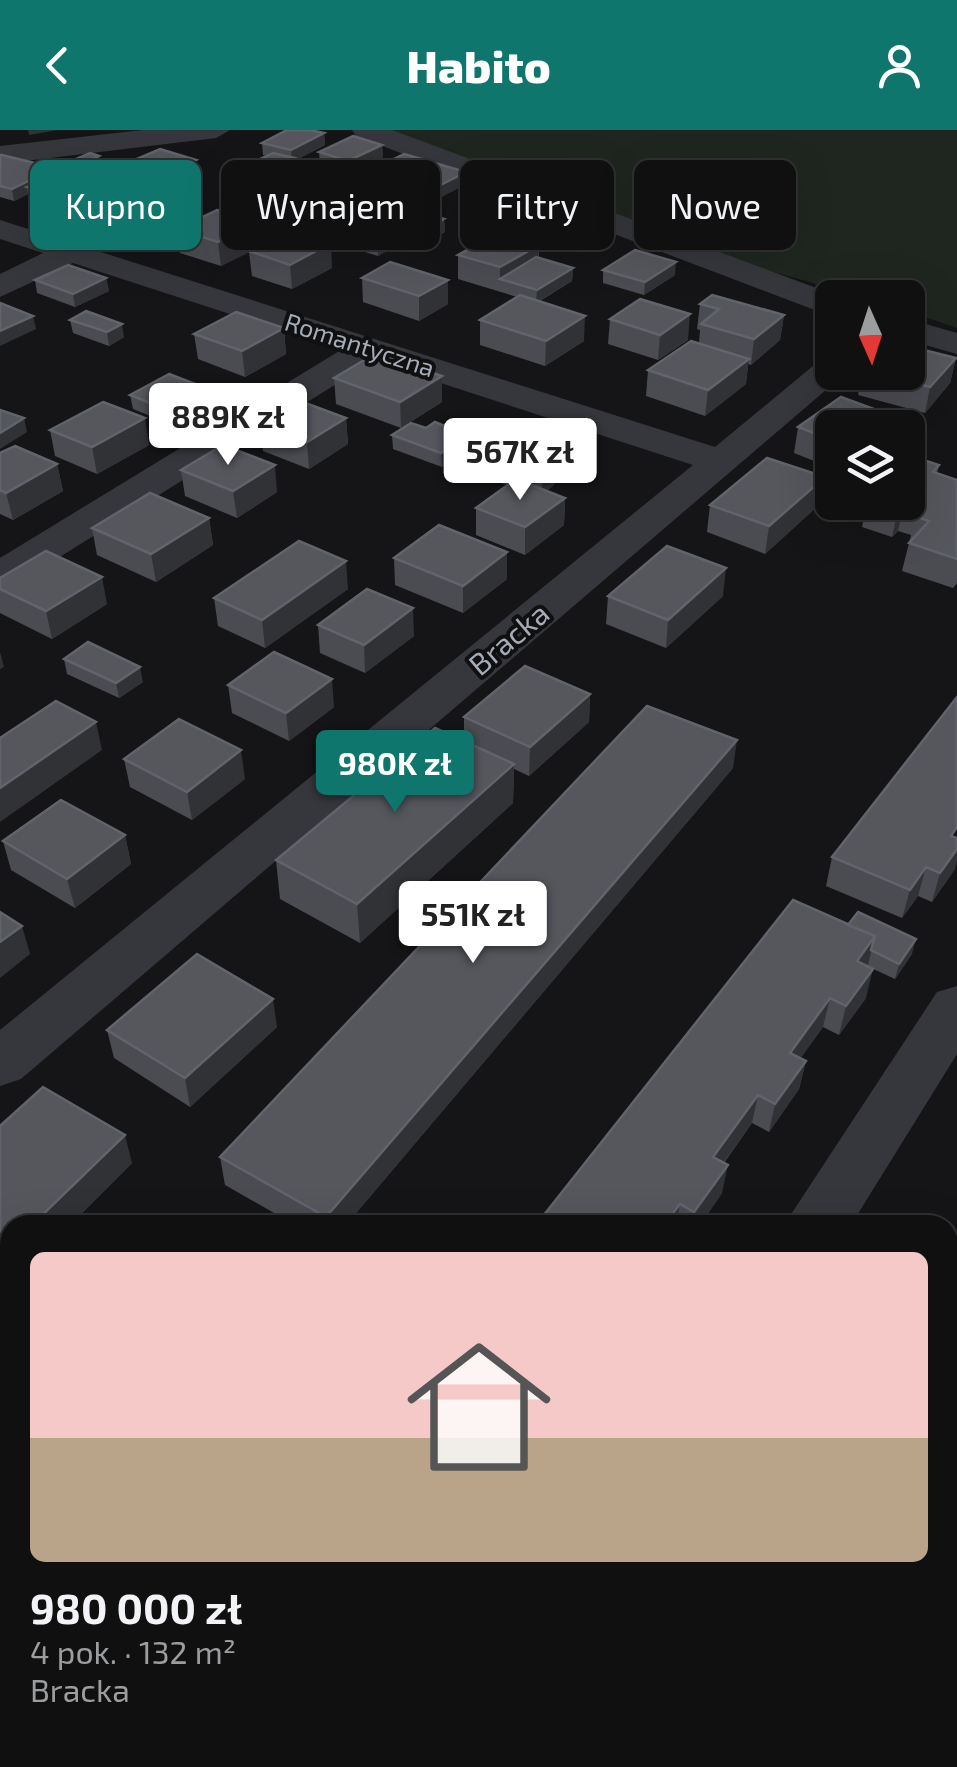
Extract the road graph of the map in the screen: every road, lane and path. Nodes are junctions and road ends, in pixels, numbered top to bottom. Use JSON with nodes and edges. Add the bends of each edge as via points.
{"nodes":[{"id":1,"x":216,"y":130,"type":"edge"},
{"id":2,"x":366,"y":130,"type":"edge"},
{"id":3,"x":0,"y":156,"type":"edge"},
{"id":4,"x":0,"y":229,"type":"edge"},
{"id":5,"x":72,"y":251,"type":"junction"},
{"id":6,"x":0,"y":287,"type":"edge"},
{"id":7,"x":815,"y":299,"type":"edge"},
{"id":8,"x":925,"y":334,"type":"edge"},
{"id":9,"x":957,"y":344,"type":"edge"},
{"id":10,"x":369,"y":348,"type":"junction"},
{"id":11,"x":815,"y":383,"type":"edge"},
{"id":12,"x":720,"y":461,"type":"junction"},
{"id":13,"x":0,"y":576,"type":"edge"},
{"id":14,"x":957,"y":1008,"type":"edge"},
{"id":15,"x":0,"y":1064,"type":"edge"},
{"id":16,"x":822,"y":1215,"type":"edge"}],
"edges":[{"from":1,"to":3,"type":"street"},
{"from":2,"to":7,"type":"street"},
{"from":4,"to":5,"type":"street","name":"Romantyczna"},
{"from":5,"to":6,"type":"street"},
{"from":5,"to":10,"type":"street","name":"Romantyczna"},
{"from":8,"to":9,"type":"street"},
{"from":10,"to":12,"type":"street","name":"Romantyczna"},
{"from":10,"to":13,"type":"street"},
{"from":11,"to":12,"type":"street","name":"Bracka"},
{"from":12,"to":15,"type":"street","name":"Bracka"},
{"from":14,"to":16,"type":"street"}]}
